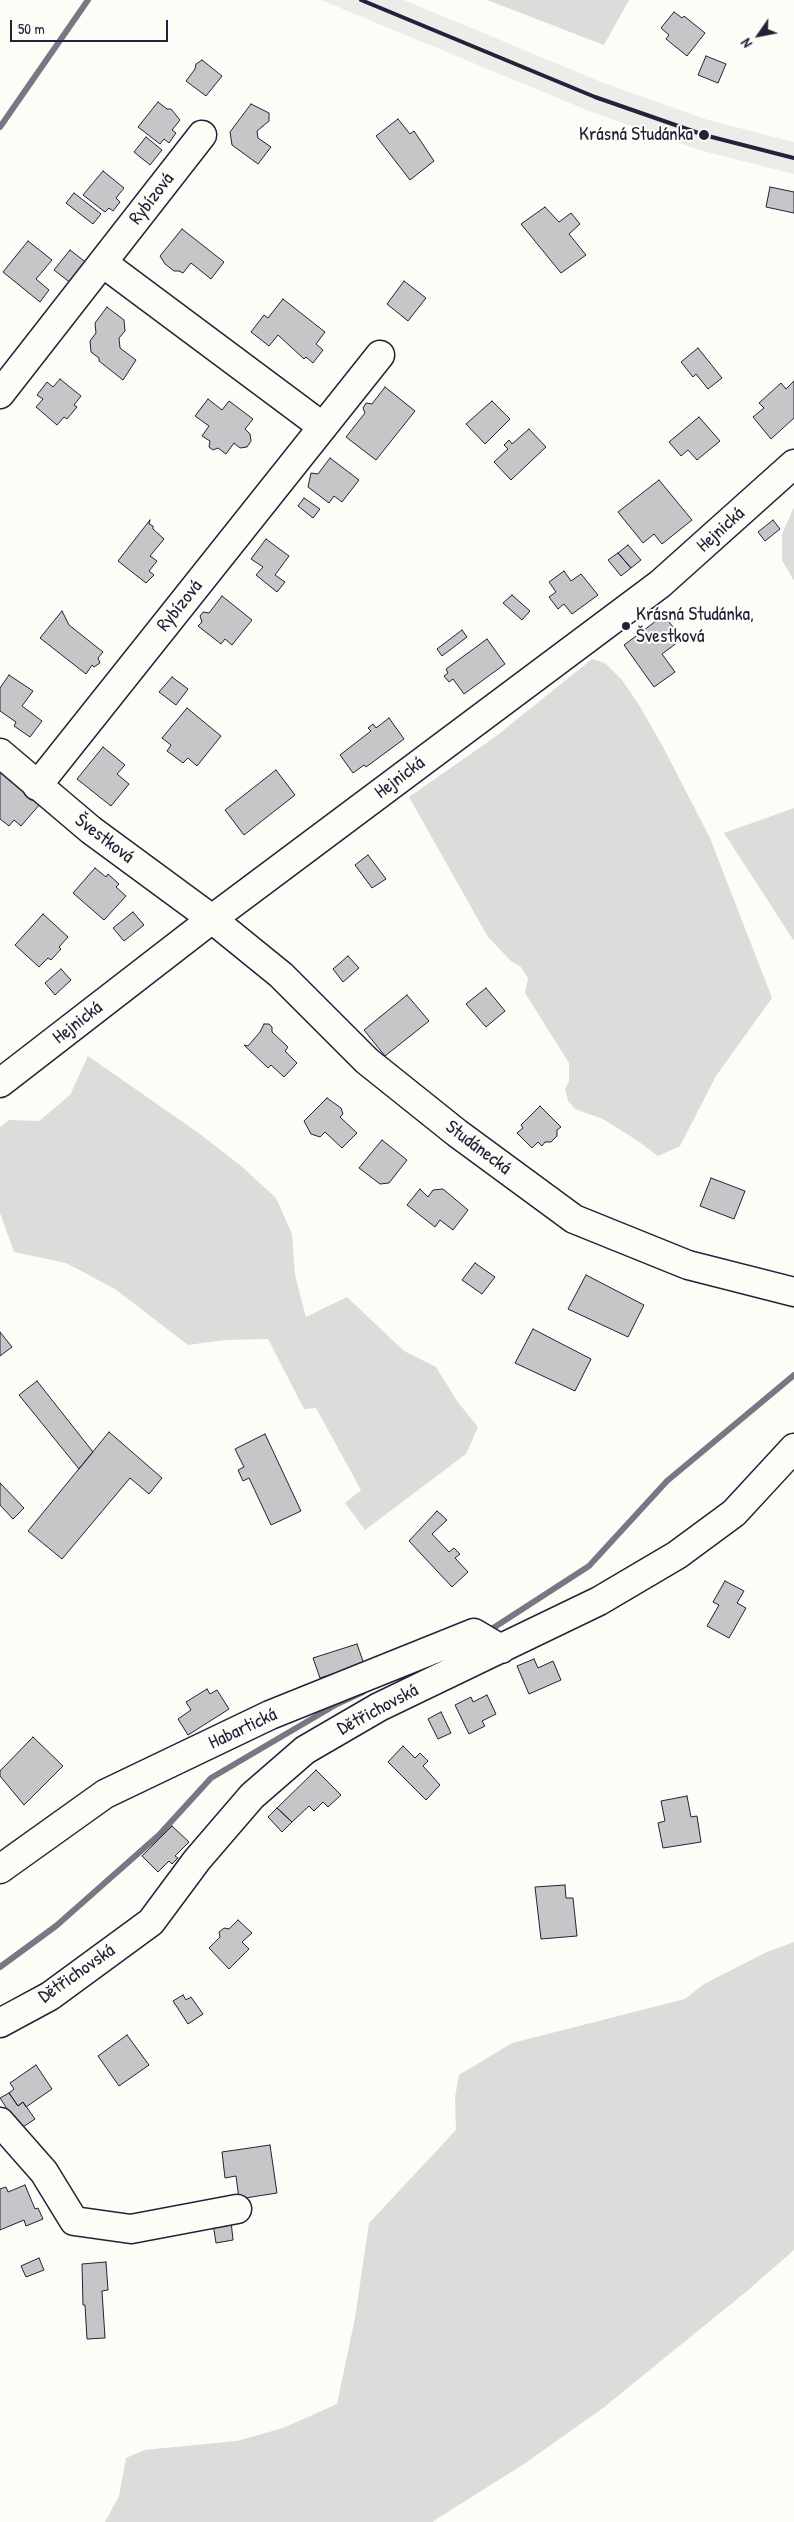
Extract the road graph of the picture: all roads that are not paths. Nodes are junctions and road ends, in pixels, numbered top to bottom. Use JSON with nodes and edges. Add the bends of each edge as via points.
{"nodes":[{"id":1,"x":202,"y":135,"type":"dead end"},
{"id":2,"x":103,"y":264,"type":"junction"},
{"id":3,"x":380,"y":355,"type":"dead end"},
{"id":4,"x":0,"y":394,"type":"edge"},
{"id":5,"x":323,"y":427,"type":"junction"},
{"id":6,"x":794,"y":464,"type":"edge"},
{"id":7,"x":0,"y":753,"type":"edge"},
{"id":8,"x":37,"y":786,"type":"junction"},
{"id":9,"x":212,"y":918,"type":"junction"},
{"id":10,"x":0,"y":1083,"type":"edge"},
{"id":11,"x":794,"y":1292,"type":"edge"},
{"id":12,"x":794,"y":1448,"type":"edge"},
{"id":13,"x":501,"y":1649,"type":"junction"},
{"id":14,"x":0,"y":1869,"type":"edge"},
{"id":15,"x":0,"y":2023,"type":"edge"},
{"id":16,"x":0,"y":2122,"type":"edge"},
{"id":17,"x":237,"y":2209,"type":"dead end"}],
"edges":[{"from":1,"to":2,"type":"street","name":"Rybízová"},
{"from":2,"to":4,"type":"street","name":"Rybízová"},
{"from":2,"to":5,"type":"street"},
{"from":3,"to":5,"type":"street","name":"Rybízová"},
{"from":5,"to":8,"type":"street","name":"Rybízová"},
{"from":6,"to":9,"type":"street","name":"Hejnická","via":[[660,584]]},
{"from":7,"to":8,"type":"street","name":"Švestková"},
{"from":8,"to":9,"type":"street","name":"Švestková","via":[[91,830]]},
{"from":9,"to":10,"type":"street","name":"Hejnická"},
{"from":9,"to":11,"type":"street","name":"Studánecká","via":[[282,975],[367,1061],[457,1133],[574,1219],[688,1265]]},
{"from":12,"to":13,"type":"street","name":"Dětřichovská","via":[[734,1513],[676,1555],[599,1601]]},
{"from":13,"to":14,"type":"street","name":"Habartická","via":[[474,1633],[270,1715],[105,1794]]},
{"from":13,"to":15,"type":"street","name":"Dětřichovská","via":[[379,1708],[305,1750],[252,1796],[151,1922],[50,1996]]},
{"from":16,"to":17,"type":"street","via":[[44,2172],[74,2221],[131,2229]]}]}
